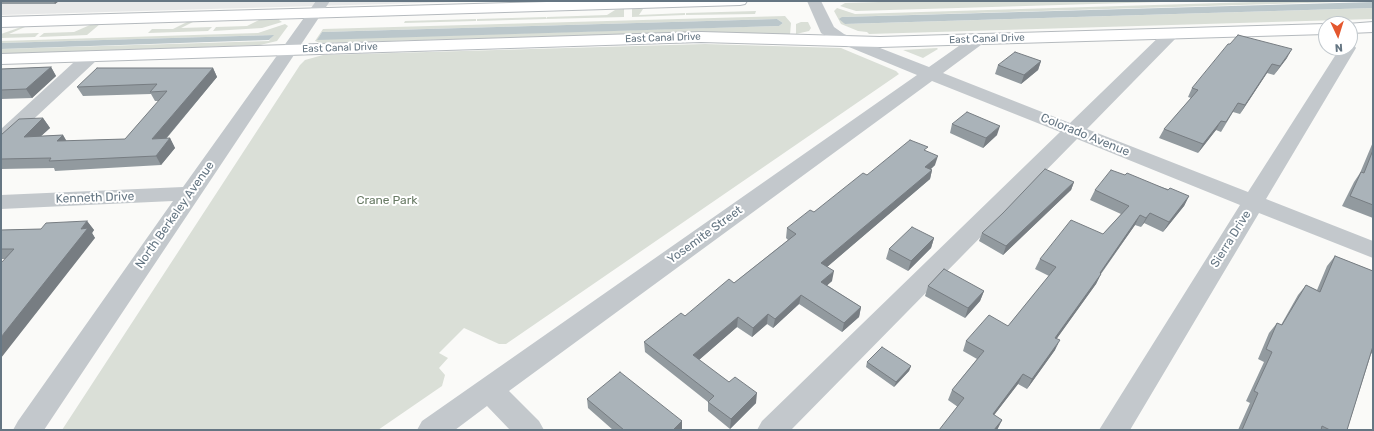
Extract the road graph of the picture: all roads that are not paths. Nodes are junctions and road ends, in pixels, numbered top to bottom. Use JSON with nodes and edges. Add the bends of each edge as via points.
{"nodes":[{"id":1,"x":740,"y":1,"type":"edge"},
{"id":2,"x":814,"y":1,"type":"edge"},
{"id":3,"x":319,"y":7,"type":"edge"},
{"id":4,"x":1,"y":22,"type":"edge"},
{"id":5,"x":1318,"y":28,"type":"edge"},
{"id":6,"x":1172,"y":33,"type":"junction"},
{"id":7,"x":979,"y":39,"type":"junction"},
{"id":8,"x":849,"y":41,"type":"junction"},
{"id":9,"x":290,"y":50,"type":"junction"},
{"id":10,"x":91,"y":56,"type":"junction"},
{"id":11,"x":1343,"y":56,"type":"edge"},
{"id":12,"x":1,"y":59,"type":"edge"},
{"id":13,"x":931,"y":73,"type":"junction"},
{"id":14,"x":1,"y":121,"type":"edge"},
{"id":15,"x":21,"y":121,"type":"junction"},
{"id":16,"x":1075,"y":131,"type":"junction"},
{"id":17,"x":1,"y":139,"type":"edge"},
{"id":18,"x":189,"y":194,"type":"junction"},
{"id":19,"x":1,"y":202,"type":"edge"},
{"id":20,"x":1254,"y":202,"type":"junction"},
{"id":21,"x":1373,"y":250,"type":"edge"},
{"id":22,"x":488,"y":389,"type":"junction"},
{"id":23,"x":28,"y":430,"type":"edge"},
{"id":24,"x":432,"y":430,"type":"edge"},
{"id":25,"x":529,"y":430,"type":"edge"},
{"id":26,"x":772,"y":430,"type":"edge"},
{"id":27,"x":1114,"y":430,"type":"edge"}],
"edges":[{"from":1,"to":3,"type":"main road"},
{"from":2,"to":8,"type":"street","name":"Colorado Avenue","via":[[827,30]]},
{"from":3,"to":4,"type":"main road"},
{"from":3,"to":9,"type":"street","name":"North Berkeley Avenue"},
{"from":5,"to":6,"type":"main road","name":"East Canal Drive"},
{"from":6,"to":7,"type":"main road","name":"East Canal Drive"},
{"from":6,"to":16,"type":"street"},
{"from":7,"to":8,"type":"main road","name":"East Canal Drive"},
{"from":7,"to":13,"type":"street","name":"Yosemite Street"},
{"from":8,"to":9,"type":"main road","name":"East Canal Drive","via":[[701,37]]},
{"from":8,"to":13,"type":"street","name":"Colorado Avenue"},
{"from":9,"to":10,"type":"main road","name":"East Canal Drive"},
{"from":9,"to":18,"type":"street","name":"North Berkeley Avenue"},
{"from":10,"to":12,"type":"main road","name":"East Canal Drive"},
{"from":10,"to":15,"type":"street"},
{"from":11,"to":20,"type":"street","name":"Sierra Drive"},
{"from":13,"to":16,"type":"street","name":"Colorado Avenue"},
{"from":13,"to":22,"type":"street","name":"Yosemite Street"},
{"from":14,"to":15,"type":"street"},
{"from":15,"to":17,"type":"street"},
{"from":16,"to":20,"type":"street","name":"Colorado Avenue"},
{"from":16,"to":26,"type":"street"},
{"from":18,"to":19,"type":"street","name":"Kenneth Drive"},
{"from":18,"to":23,"type":"street","name":"North Berkeley Avenue"},
{"from":20,"to":21,"type":"street","name":"Colorado Avenue"},
{"from":20,"to":27,"type":"street","name":"Sierra Drive"},
{"from":22,"to":24,"type":"street","name":"Yosemite Street"},
{"from":22,"to":25,"type":"street"}]}
